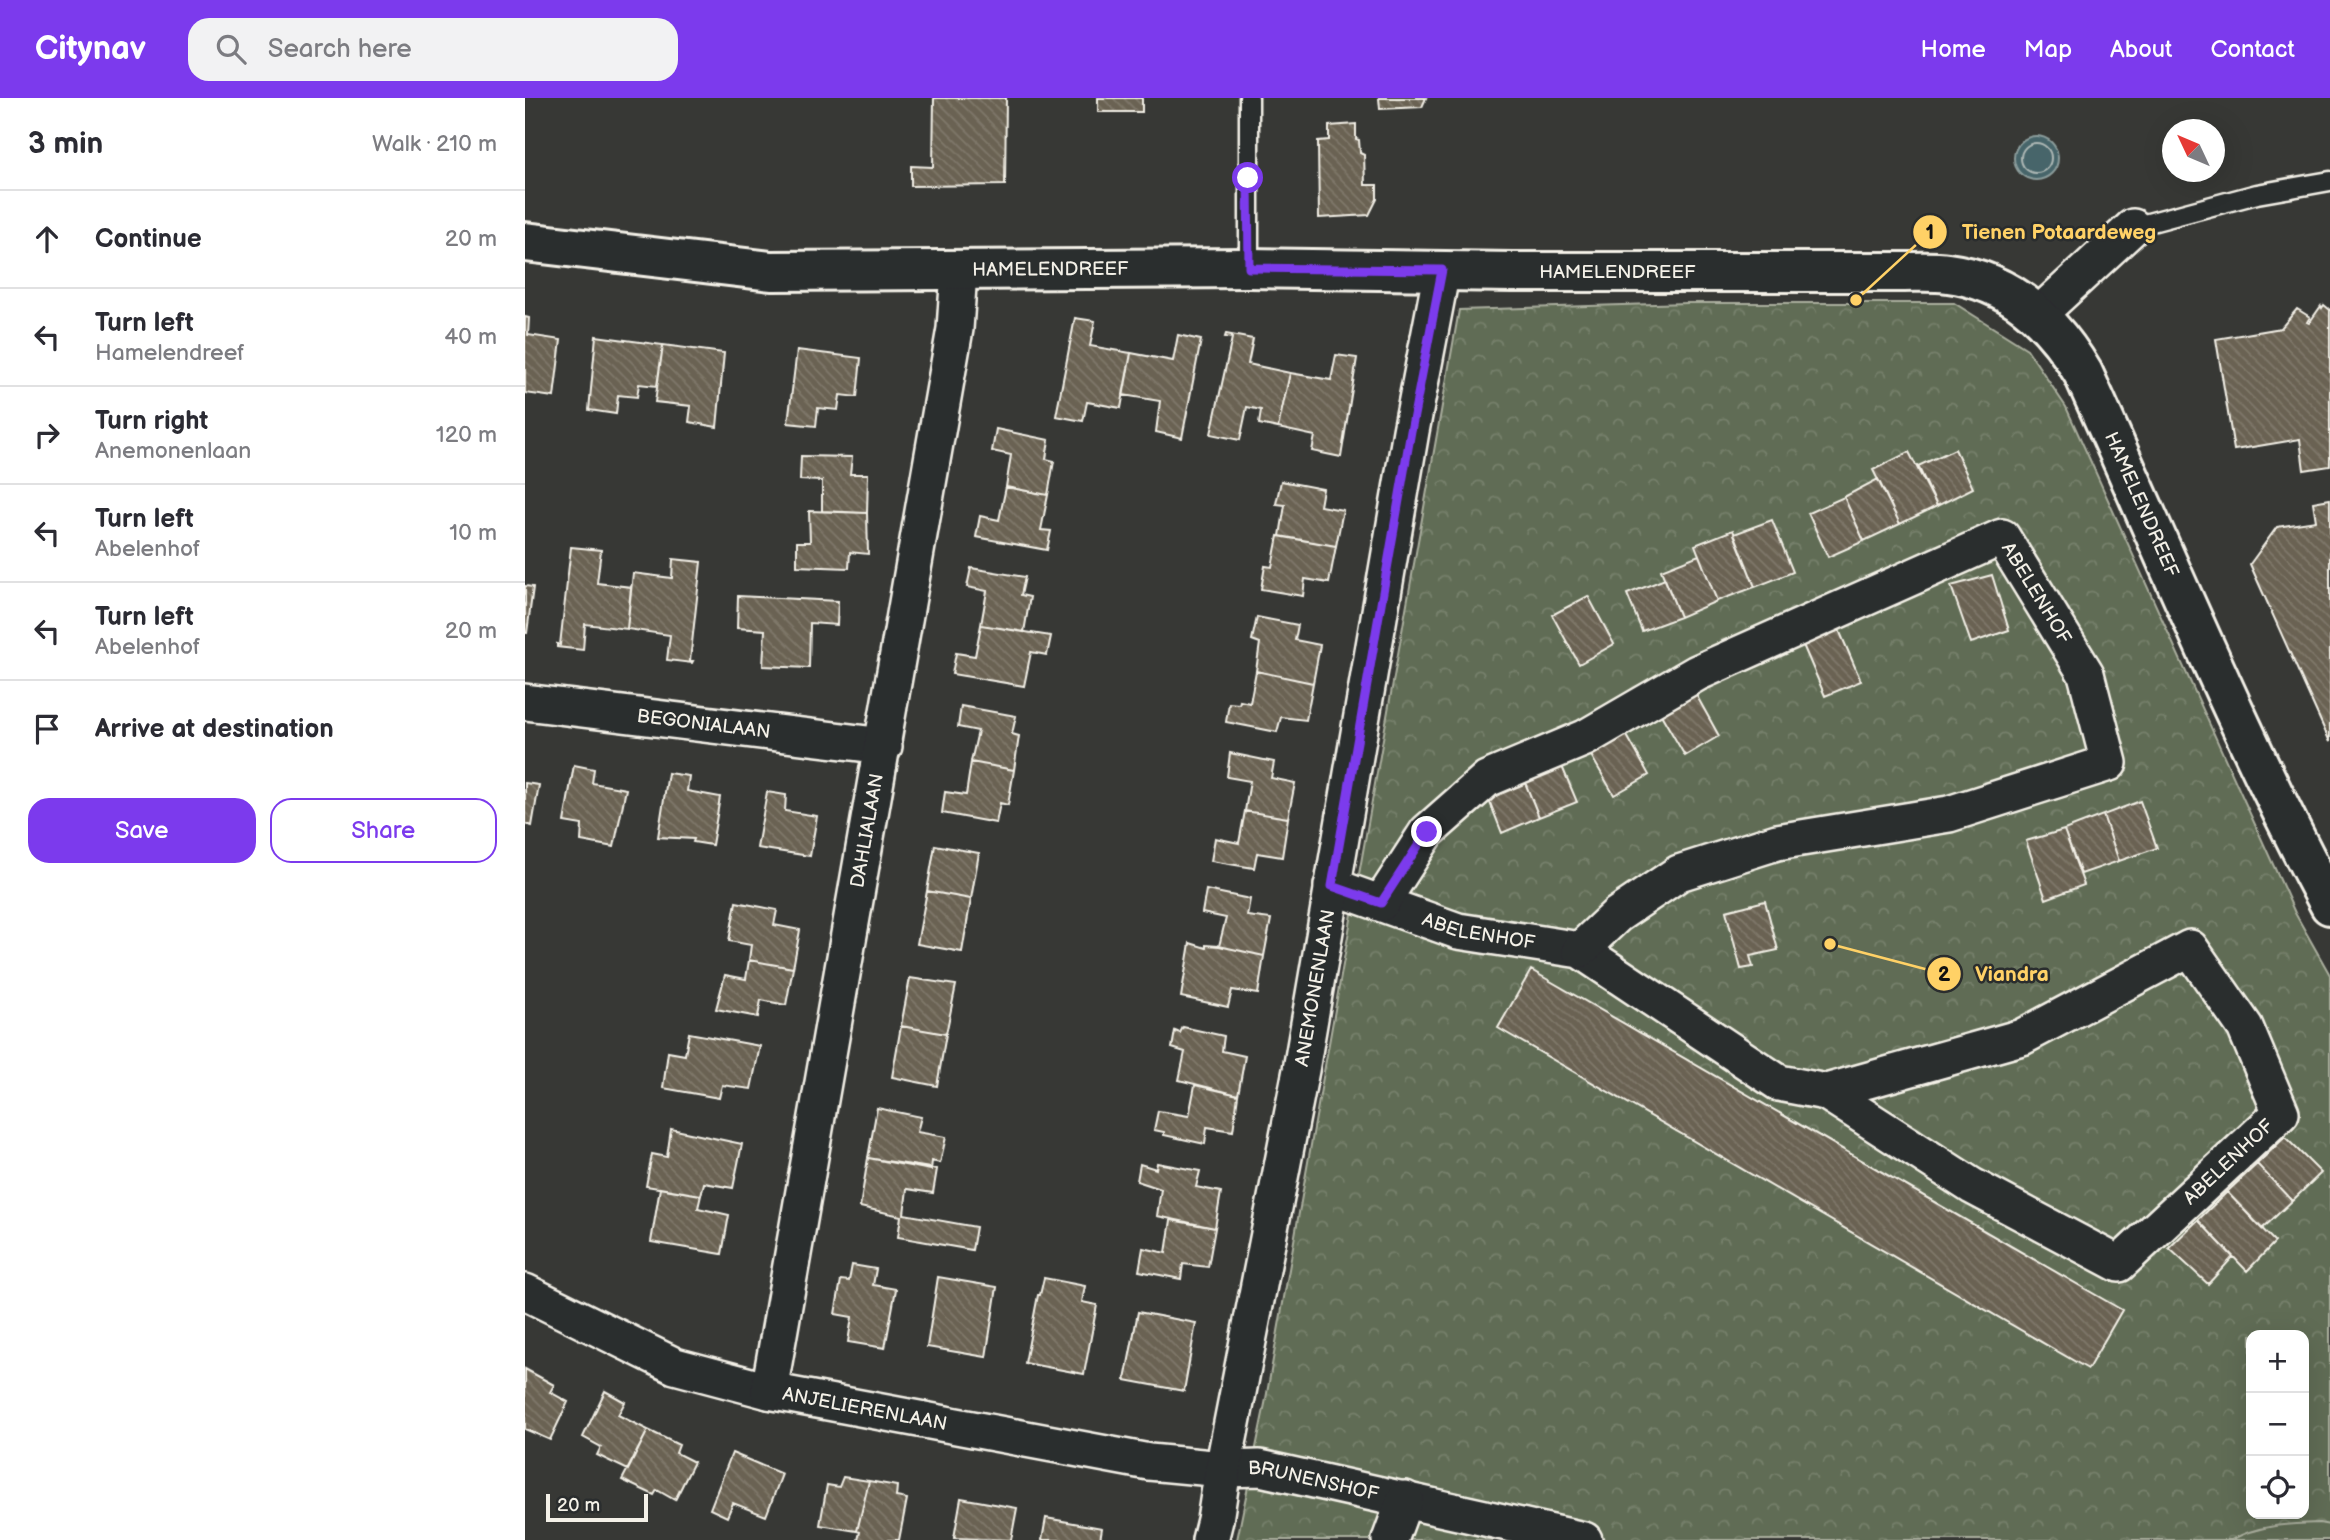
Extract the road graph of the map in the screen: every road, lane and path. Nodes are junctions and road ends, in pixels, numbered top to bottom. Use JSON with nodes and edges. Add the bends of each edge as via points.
{"nodes":[{"id":1,"x":1249,"y":98,"type":"edge"},
{"id":2,"x":2330,"y":181,"type":"edge"},
{"id":3,"x":2133,"y":226,"type":"joint"},
{"id":4,"x":525,"y":242,"type":"edge"},
{"id":5,"x":1249,"y":268,"type":"junction"},
{"id":6,"x":1442,"y":270,"type":"junction"},
{"id":7,"x":959,"y":271,"type":"junction"},
{"id":8,"x":2039,"y":314,"type":"junction"},
{"id":9,"x":525,"y":702,"type":"edge"},
{"id":10,"x":884,"y":746,"type":"junction"},
{"id":11,"x":1332,"y":886,"type":"junction"},
{"id":12,"x":1381,"y":903,"type":"junction"},
{"id":13,"x":2330,"y":905,"type":"edge"},
{"id":14,"x":1580,"y":950,"type":"junction"},
{"id":15,"x":1826,"y":1092,"type":"junction"},
{"id":16,"x":525,"y":1292,"type":"edge"},
{"id":17,"x":769,"y":1391,"type":"junction"},
{"id":18,"x":1223,"y":1469,"type":"junction"},
{"id":19,"x":1405,"y":1499,"type":"junction"},
{"id":20,"x":1210,"y":1540,"type":"edge"},
{"id":21,"x":1390,"y":1540,"type":"edge"},
{"id":22,"x":1584,"y":1540,"type":"edge"}],
"edges":[{"from":1,"to":5,"type":"lane"},
{"from":2,"to":3,"type":"lane","via":[[2257,194]]},
{"from":3,"to":8,"type":"street"},
{"from":4,"to":7,"type":"street","name":"HAMELENDREEF","via":[[771,271]]},
{"from":5,"to":6,"type":"street","name":"HAMELENDREEF"},
{"from":5,"to":7,"type":"street","name":"HAMELENDREEF"},
{"from":6,"to":8,"type":"street","name":"HAMELENDREEF","via":[[1947,273],[2003,289]]},
{"from":6,"to":11,"type":"street","name":"ANEMONENLAAN"},
{"from":7,"to":10,"type":"street","name":"DAHLIALAAN","via":[[955,329]]},
{"from":8,"to":13,"type":"street","name":"HAMELENDREEF","via":[[2083,373],[2257,761]]},
{"from":9,"to":10,"type":"street","name":"BEGONIALAAN"},
{"from":10,"to":17,"type":"street","name":"DAHLIALAAN"},
{"from":11,"to":12,"type":"street","name":"ABELENHOF"},
{"from":11,"to":18,"type":"street","name":"ANEMONENLAAN"},
{"from":12,"to":14,"type":"street","name":"ABELENHOF","via":[[1458,931]]},
{"from":12,"to":14,"type":"street","name":"ABELENHOF","via":[[1427,832],[1487,779],[1585,738],[1697,673],[2002,537],[2086,674],[2109,763],[1949,814],[1777,842],[1679,873],[1617,915]]},
{"from":14,"to":15,"type":"street","name":"ABELENHOF","via":[[1779,1083]]},
{"from":15,"to":15,"type":"street","name":"ABELENHOF","via":[[2022,1037],[2190,948],[2245,1027],[2281,1113],[2119,1264],[1972,1186]]},
{"from":16,"to":17,"type":"street","name":"ANJELIERENLAAN","via":[[675,1366]]},
{"from":17,"to":18,"type":"street","name":"ANJELIERENLAAN","via":[[1149,1462]]},
{"from":18,"to":19,"type":"street","name":"BRUNENSHOF","via":[[1260,1468]]},
{"from":18,"to":20,"type":"street","name":"ANEMONENLAAN"},
{"from":19,"to":21,"type":"street","name":"BRUNENSHOF"},
{"from":19,"to":22,"type":"street","name":"BRUNENSHOF"}]}
